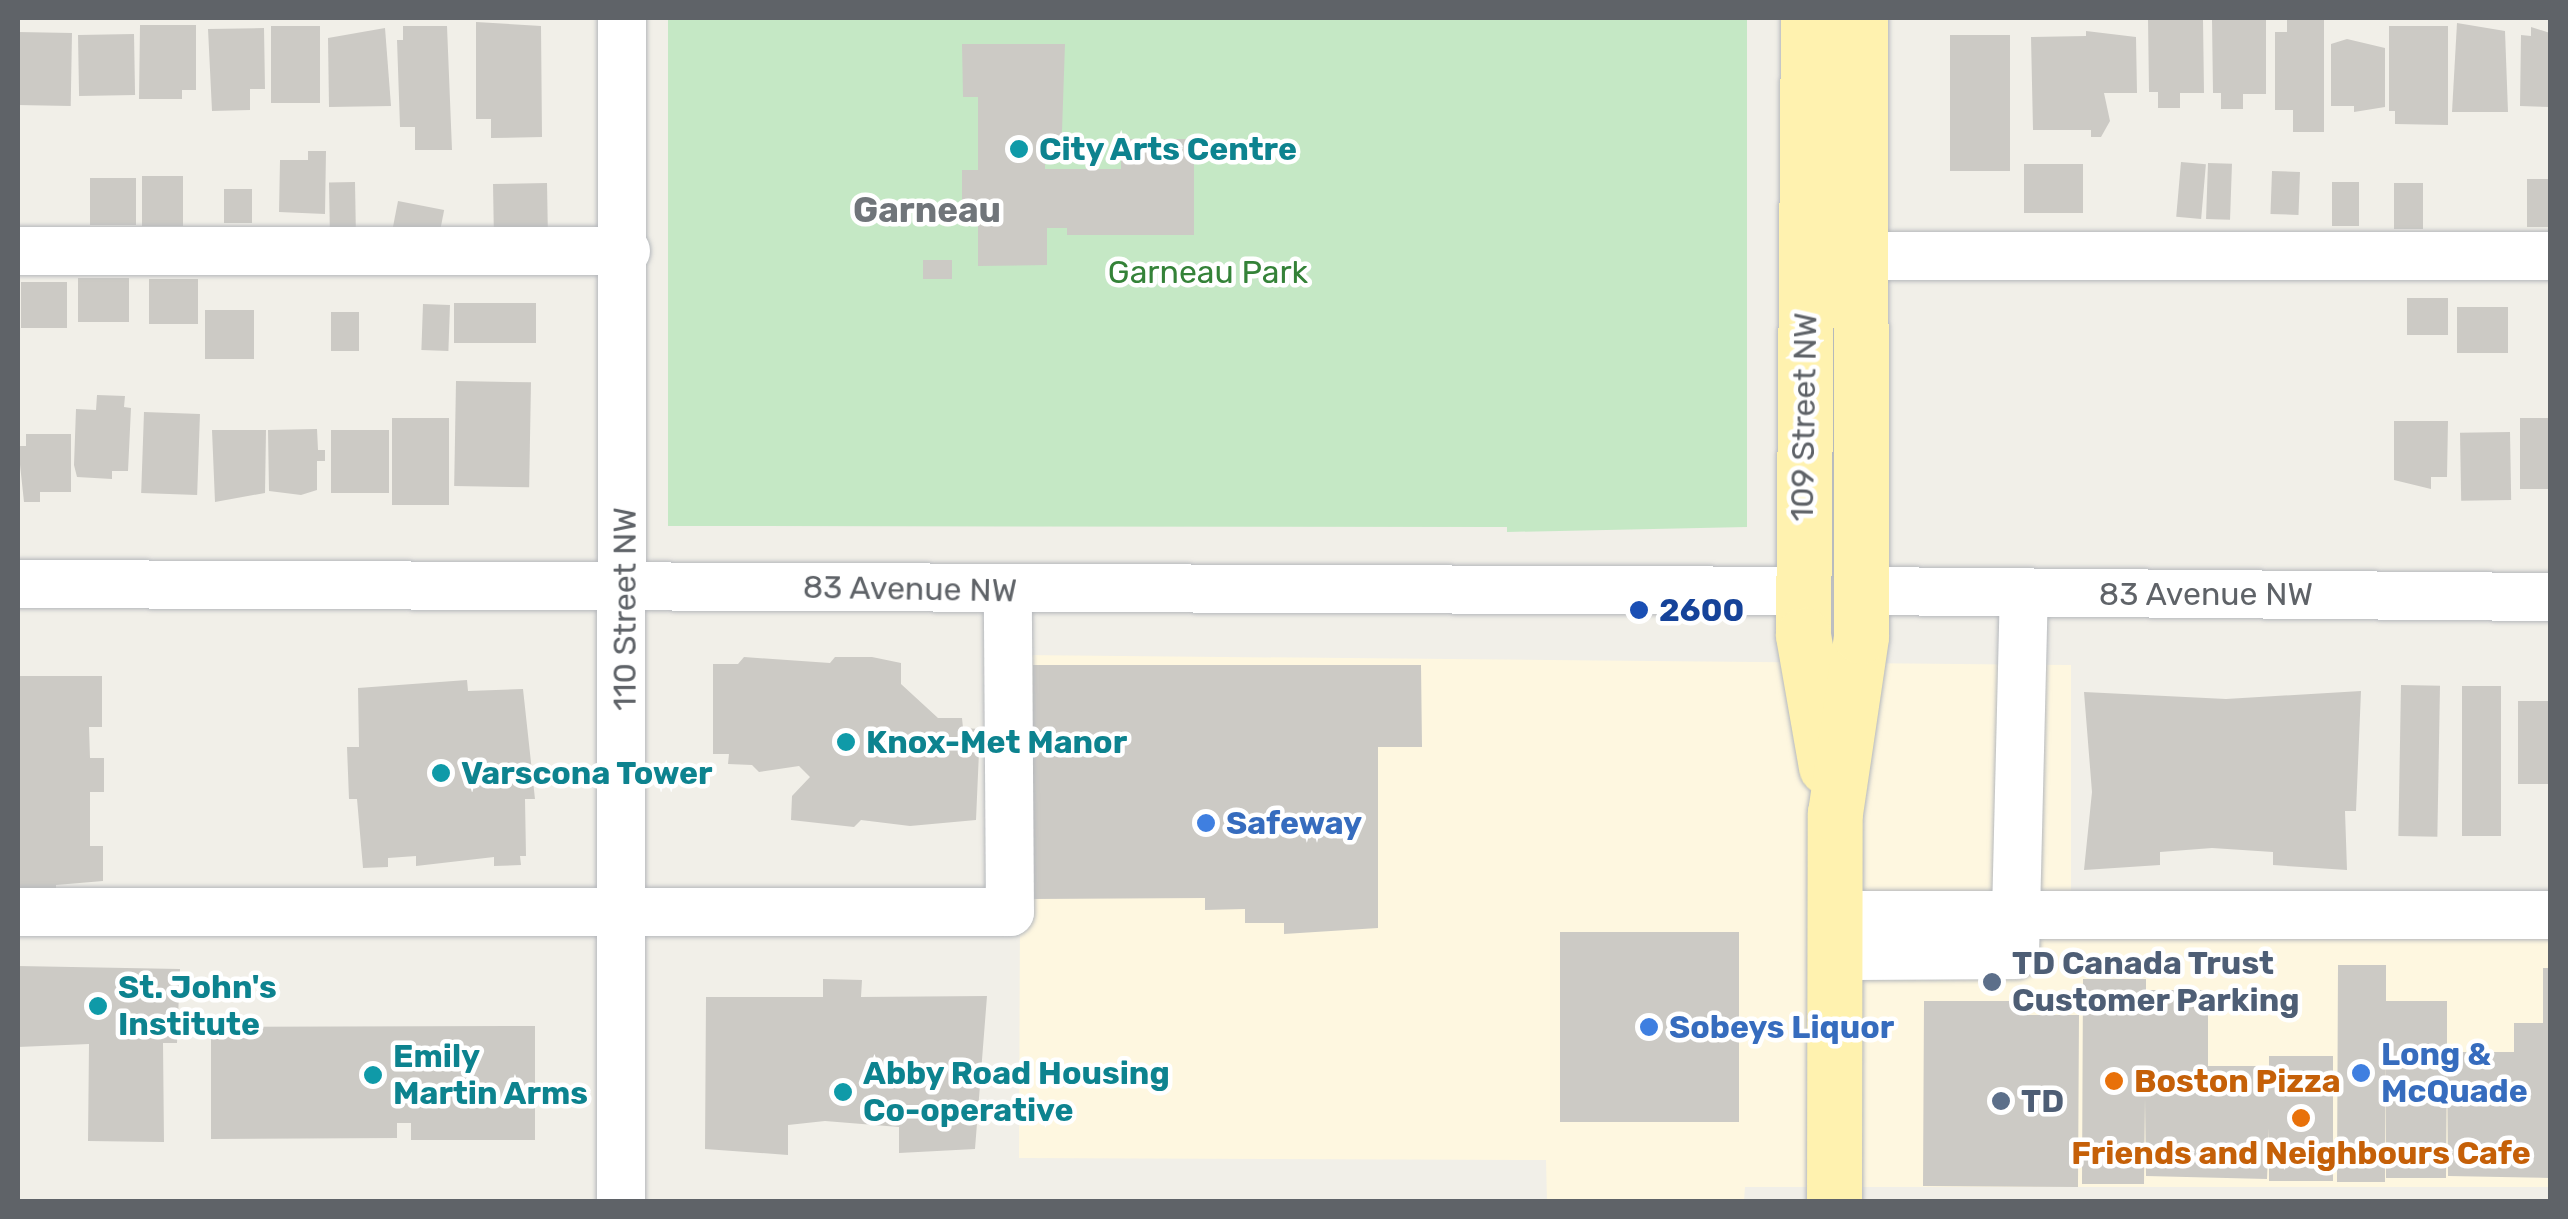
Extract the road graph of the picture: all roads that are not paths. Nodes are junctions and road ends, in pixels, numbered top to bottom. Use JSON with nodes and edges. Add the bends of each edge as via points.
{"nodes":[{"id":1,"x":622,"y":18,"type":"edge"},
{"id":2,"x":1808,"y":18,"type":"edge"},
{"id":3,"x":1860,"y":18,"type":"edge"},
{"id":4,"x":626,"y":250,"type":"junction"},
{"id":5,"x":18,"y":251,"type":"edge"},
{"id":6,"x":1863,"y":256,"type":"junction"},
{"id":7,"x":2550,"y":256,"type":"edge"},
{"id":8,"x":18,"y":584,"type":"edge"},
{"id":9,"x":624,"y":587,"type":"junction"},
{"id":10,"x":1008,"y":590,"type":"junction"},
{"id":11,"x":1803,"y":590,"type":"junction"},
{"id":12,"x":1861,"y":591,"type":"junction"},
{"id":13,"x":2024,"y":593,"type":"junction"},
{"id":14,"x":2550,"y":596,"type":"edge"},
{"id":15,"x":1834,"y":813,"type":"junction"},
{"id":16,"x":18,"y":912,"type":"edge"},
{"id":17,"x":622,"y":912,"type":"junction"},
{"id":18,"x":2015,"y":912,"type":"junction"},
{"id":19,"x":2550,"y":914,"type":"edge"},
{"id":20,"x":1833,"y":935,"type":"junction"},
{"id":21,"x":621,"y":1202,"type":"edge"},
{"id":22,"x":1834,"y":1202,"type":"edge"}],
"edges":[{"from":1,"to":4,"type":"street","name":"110 Street NW"},
{"from":2,"to":11,"type":"main road","name":"109 Street NW"},
{"from":3,"to":6,"type":"main road","name":"109 Street NW"},
{"from":4,"to":5,"type":"street"},
{"from":4,"to":9,"type":"street","name":"110 Street NW"},
{"from":6,"to":7,"type":"street"},
{"from":6,"to":12,"type":"main road","name":"109 Street NW"},
{"from":8,"to":9,"type":"street","name":"83 Avenue NW"},
{"from":9,"to":10,"type":"street","name":"83 Avenue NW"},
{"from":9,"to":17,"type":"street","name":"110 Street NW"},
{"from":10,"to":11,"type":"street","name":"83 Avenue NW"},
{"from":10,"to":17,"type":"street","via":[[1010,912]]},
{"from":11,"to":15,"type":"main road","name":"109 Street NW","via":[[1803,635]]},
{"from":12,"to":13,"type":"street","name":"83 Avenue NW"},
{"from":12,"to":15,"type":"main road","name":"109 Street NW","via":[[1861,636]]},
{"from":13,"to":14,"type":"street","name":"83 Avenue NW"},
{"from":13,"to":18,"type":"street"},
{"from":15,"to":20,"type":"main road","name":"109 Street NW"},
{"from":16,"to":17,"type":"street"},
{"from":17,"to":21,"type":"street","name":"110 Street NW"},
{"from":18,"to":19,"type":"street"},
{"from":18,"to":20,"type":"street","via":[[2015,955]]},
{"from":20,"to":22,"type":"main road","name":"109 Street NW"}]}
